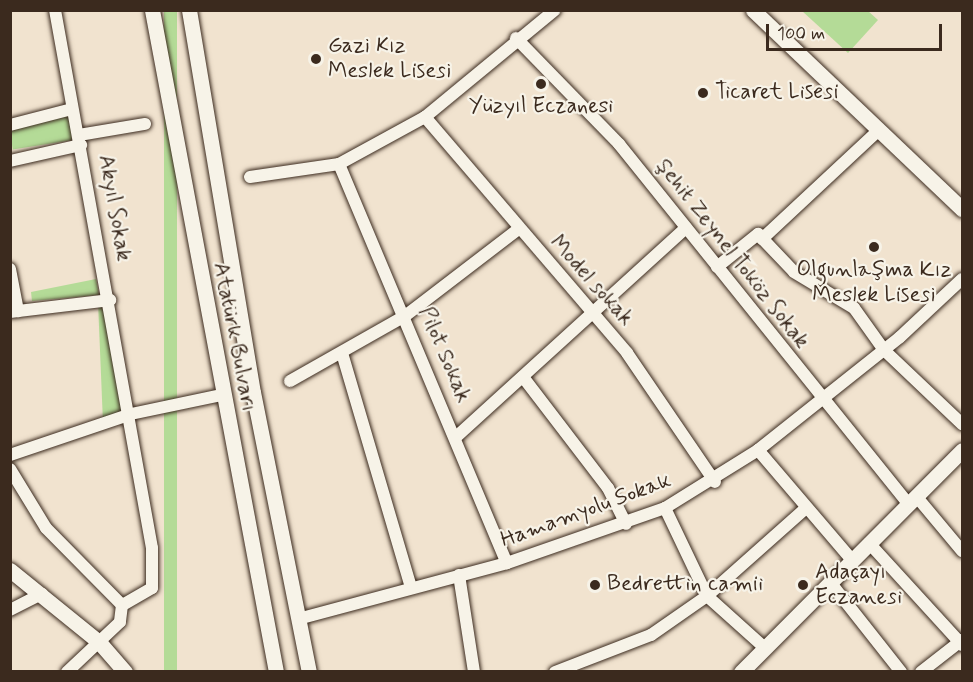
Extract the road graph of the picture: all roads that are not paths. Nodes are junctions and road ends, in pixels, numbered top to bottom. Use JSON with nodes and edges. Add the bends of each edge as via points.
{"nodes":[{"id":1,"x":55,"y":10,"type":"edge"},
{"id":2,"x":152,"y":10,"type":"edge"},
{"id":3,"x":189,"y":10,"type":"edge"},
{"id":4,"x":753,"y":10,"type":"edge"},
{"id":5,"x":555,"y":12,"type":"edge"},
{"id":6,"x":516,"y":39,"type":"junction"},
{"id":7,"x":72,"y":109,"type":"junction"},
{"id":8,"x":425,"y":117,"type":"junction"},
{"id":9,"x":145,"y":124,"type":"dead end"},
{"id":10,"x":10,"y":125,"type":"edge"},
{"id":11,"x":879,"y":130,"type":"junction"},
{"id":12,"x":80,"y":140,"type":"junction"},
{"id":13,"x":10,"y":161,"type":"edge"},
{"id":14,"x":339,"y":164,"type":"junction"},
{"id":15,"x":250,"y":177,"type":"dead end"},
{"id":16,"x":963,"y":209,"type":"edge"},
{"id":17,"x":686,"y":228,"type":"junction"},
{"id":18,"x":517,"y":230,"type":"junction"},
{"id":19,"x":762,"y":239,"type":"junction"},
{"id":20,"x":717,"y":267,"type":"junction"},
{"id":21,"x":10,"y":269,"type":"edge"},
{"id":22,"x":963,"y":279,"type":"edge"},
{"id":23,"x":110,"y":300,"type":"junction"},
{"id":24,"x":14,"y":311,"type":"edge"},
{"id":25,"x":592,"y":313,"type":"junction"},
{"id":26,"x":405,"y":316,"type":"junction"},
{"id":27,"x":884,"y":350,"type":"junction"},
{"id":28,"x":342,"y":353,"type":"junction"},
{"id":29,"x":523,"y":377,"type":"junction"},
{"id":30,"x":290,"y":381,"type":"dead end"},
{"id":31,"x":222,"y":395,"type":"junction"},
{"id":32,"x":820,"y":402,"type":"junction"},
{"id":33,"x":131,"y":414,"type":"junction"},
{"id":34,"x":963,"y":424,"type":"edge"},
{"id":35,"x":456,"y":437,"type":"junction"},
{"id":36,"x":758,"y":450,"type":"junction"},
{"id":37,"x":962,"y":451,"type":"edge"},
{"id":38,"x":10,"y":455,"type":"edge"},
{"id":39,"x":10,"y":469,"type":"edge"},
{"id":40,"x":714,"y":482,"type":"junction"},
{"id":41,"x":912,"y":500,"type":"junction"},
{"id":42,"x":665,"y":508,"type":"junction"},
{"id":43,"x":806,"y":508,"type":"junction"},
{"id":44,"x":626,"y":524,"type":"junction"},
{"id":45,"x":869,"y":543,"type":"junction"},
{"id":46,"x":963,"y":551,"type":"edge"},
{"id":47,"x":852,"y":560,"type":"junction"},
{"id":48,"x":507,"y":563,"type":"junction"},
{"id":49,"x":10,"y":570,"type":"edge"},
{"id":50,"x":459,"y":575,"type":"junction"},
{"id":51,"x":830,"y":582,"type":"junction"},
{"id":52,"x":411,"y":588,"type":"junction"},
{"id":53,"x":42,"y":594,"type":"junction"},
{"id":54,"x":706,"y":596,"type":"junction"},
{"id":55,"x":122,"y":605,"type":"junction"},
{"id":56,"x":10,"y":610,"type":"edge"},
{"id":57,"x":298,"y":619,"type":"junction"},
{"id":58,"x":99,"y":642,"type":"junction"},
{"id":59,"x":962,"y":642,"type":"edge"},
{"id":60,"x":765,"y":648,"type":"junction"},
{"id":61,"x":67,"y":672,"type":"edge"},
{"id":62,"x":125,"y":672,"type":"edge"},
{"id":63,"x":276,"y":672,"type":"edge"},
{"id":64,"x":309,"y":672,"type":"edge"},
{"id":65,"x":474,"y":672,"type":"edge"},
{"id":66,"x":555,"y":672,"type":"edge"},
{"id":67,"x":741,"y":672,"type":"edge"},
{"id":68,"x":901,"y":672,"type":"edge"},
{"id":69,"x":921,"y":672,"type":"edge"}],
"edges":[{"from":1,"to":7,"type":"street","name":"Akyıl Sokak"},
{"from":2,"to":31,"type":"main road","name":"Atatürk Bulvarı"},
{"from":3,"to":57,"type":"main road","name":"Atatürk Bulvarı"},
{"from":4,"to":11,"type":"main road"},
{"from":5,"to":6,"type":"street"},
{"from":6,"to":8,"type":"street"},
{"from":6,"to":17,"type":"street","name":"Şehit Zeynel Toköz Sokak","via":[[619,144]]},
{"from":7,"to":10,"type":"street"},
{"from":7,"to":12,"type":"street","name":"Akyıl Sokak"},
{"from":8,"to":14,"type":"street"},
{"from":8,"to":18,"type":"street","name":"Model sokak"},
{"from":9,"to":12,"type":"street"},
{"from":11,"to":16,"type":"main road"},
{"from":11,"to":19,"type":"street"},
{"from":12,"to":13,"type":"street"},
{"from":12,"to":23,"type":"street","name":"Akyıl Sokak"},
{"from":14,"to":15,"type":"street"},
{"from":14,"to":26,"type":"street","name":"Pilot Sokak"},
{"from":17,"to":20,"type":"street","name":"Şehit Zeynel Toköz Sokak"},
{"from":17,"to":25,"type":"street"},
{"from":18,"to":25,"type":"street","name":"Model sokak"},
{"from":18,"to":26,"type":"street"},
{"from":19,"to":20,"type":"street","via":[[758,234]]},
{"from":19,"to":27,"type":"street","via":[[794,272],[854,308]]},
{"from":20,"to":32,"type":"street","name":"Şehit Zeynel Toköz Sokak"},
{"from":21,"to":24,"type":"street"},
{"from":22,"to":27,"type":"street","name":"Hamamyolu Sokak"},
{"from":23,"to":24,"type":"street"},
{"from":23,"to":33,"type":"street","name":"Akyıl Sokak"},
{"from":25,"to":29,"type":"street"},
{"from":25,"to":40,"type":"street","name":"Model sokak","via":[[627,353]]},
{"from":26,"to":28,"type":"street"},
{"from":26,"to":35,"type":"street","name":"Pilot Sokak"},
{"from":27,"to":32,"type":"street","name":"Hamamyolu Sokak"},
{"from":27,"to":34,"type":"street"},
{"from":28,"to":30,"type":"street"},
{"from":28,"to":52,"type":"street"},
{"from":29,"to":35,"type":"street"},
{"from":29,"to":44,"type":"street","via":[[608,488]]},
{"from":31,"to":33,"type":"street"},
{"from":31,"to":63,"type":"main road","name":"Atatürk Bulvarı"},
{"from":32,"to":36,"type":"street","name":"Hamamyolu Sokak"},
{"from":32,"to":41,"type":"street","name":"Şehit Zeynel Toköz Sokak"},
{"from":33,"to":38,"type":"street"},
{"from":33,"to":55,"type":"street","name":"Akyıl Sokak","via":[[155,581]]},
{"from":35,"to":48,"type":"street","name":"Pilot Sokak"},
{"from":36,"to":40,"type":"street","name":"Hamamyolu Sokak"},
{"from":36,"to":43,"type":"street"},
{"from":37,"to":41,"type":"main road"},
{"from":39,"to":55,"type":"street","via":[[45,528]]},
{"from":40,"to":42,"type":"street","name":"Hamamyolu Sokak"},
{"from":41,"to":45,"type":"main road"},
{"from":41,"to":46,"type":"street","name":"Şehit Zeynel Toköz Sokak"},
{"from":42,"to":44,"type":"street","name":"Hamamyolu Sokak"},
{"from":42,"to":54,"type":"street"},
{"from":43,"to":47,"type":"street"},
{"from":43,"to":54,"type":"street"},
{"from":44,"to":48,"type":"street","name":"Hamamyolu Sokak"},
{"from":45,"to":47,"type":"main road"},
{"from":45,"to":59,"type":"street"},
{"from":47,"to":51,"type":"main road"},
{"from":48,"to":50,"type":"street","name":"Hamamyolu Sokak"},
{"from":49,"to":53,"type":"main road"},
{"from":50,"to":52,"type":"street","name":"Hamamyolu Sokak"},
{"from":50,"to":65,"type":"street"},
{"from":51,"to":60,"type":"main road"},
{"from":51,"to":68,"type":"street"},
{"from":52,"to":57,"type":"street","name":"Hamamyolu Sokak"},
{"from":53,"to":56,"type":"street"},
{"from":53,"to":58,"type":"main road"},
{"from":54,"to":60,"type":"street"},
{"from":54,"to":66,"type":"street","via":[[624,649]]},
{"from":55,"to":58,"type":"street","via":[[120,622]]},
{"from":57,"to":64,"type":"main road","name":"Atatürk Bulvarı"},
{"from":58,"to":61,"type":"street"},
{"from":58,"to":62,"type":"main road"},
{"from":59,"to":69,"type":"street"},
{"from":60,"to":67,"type":"main road"}]}
